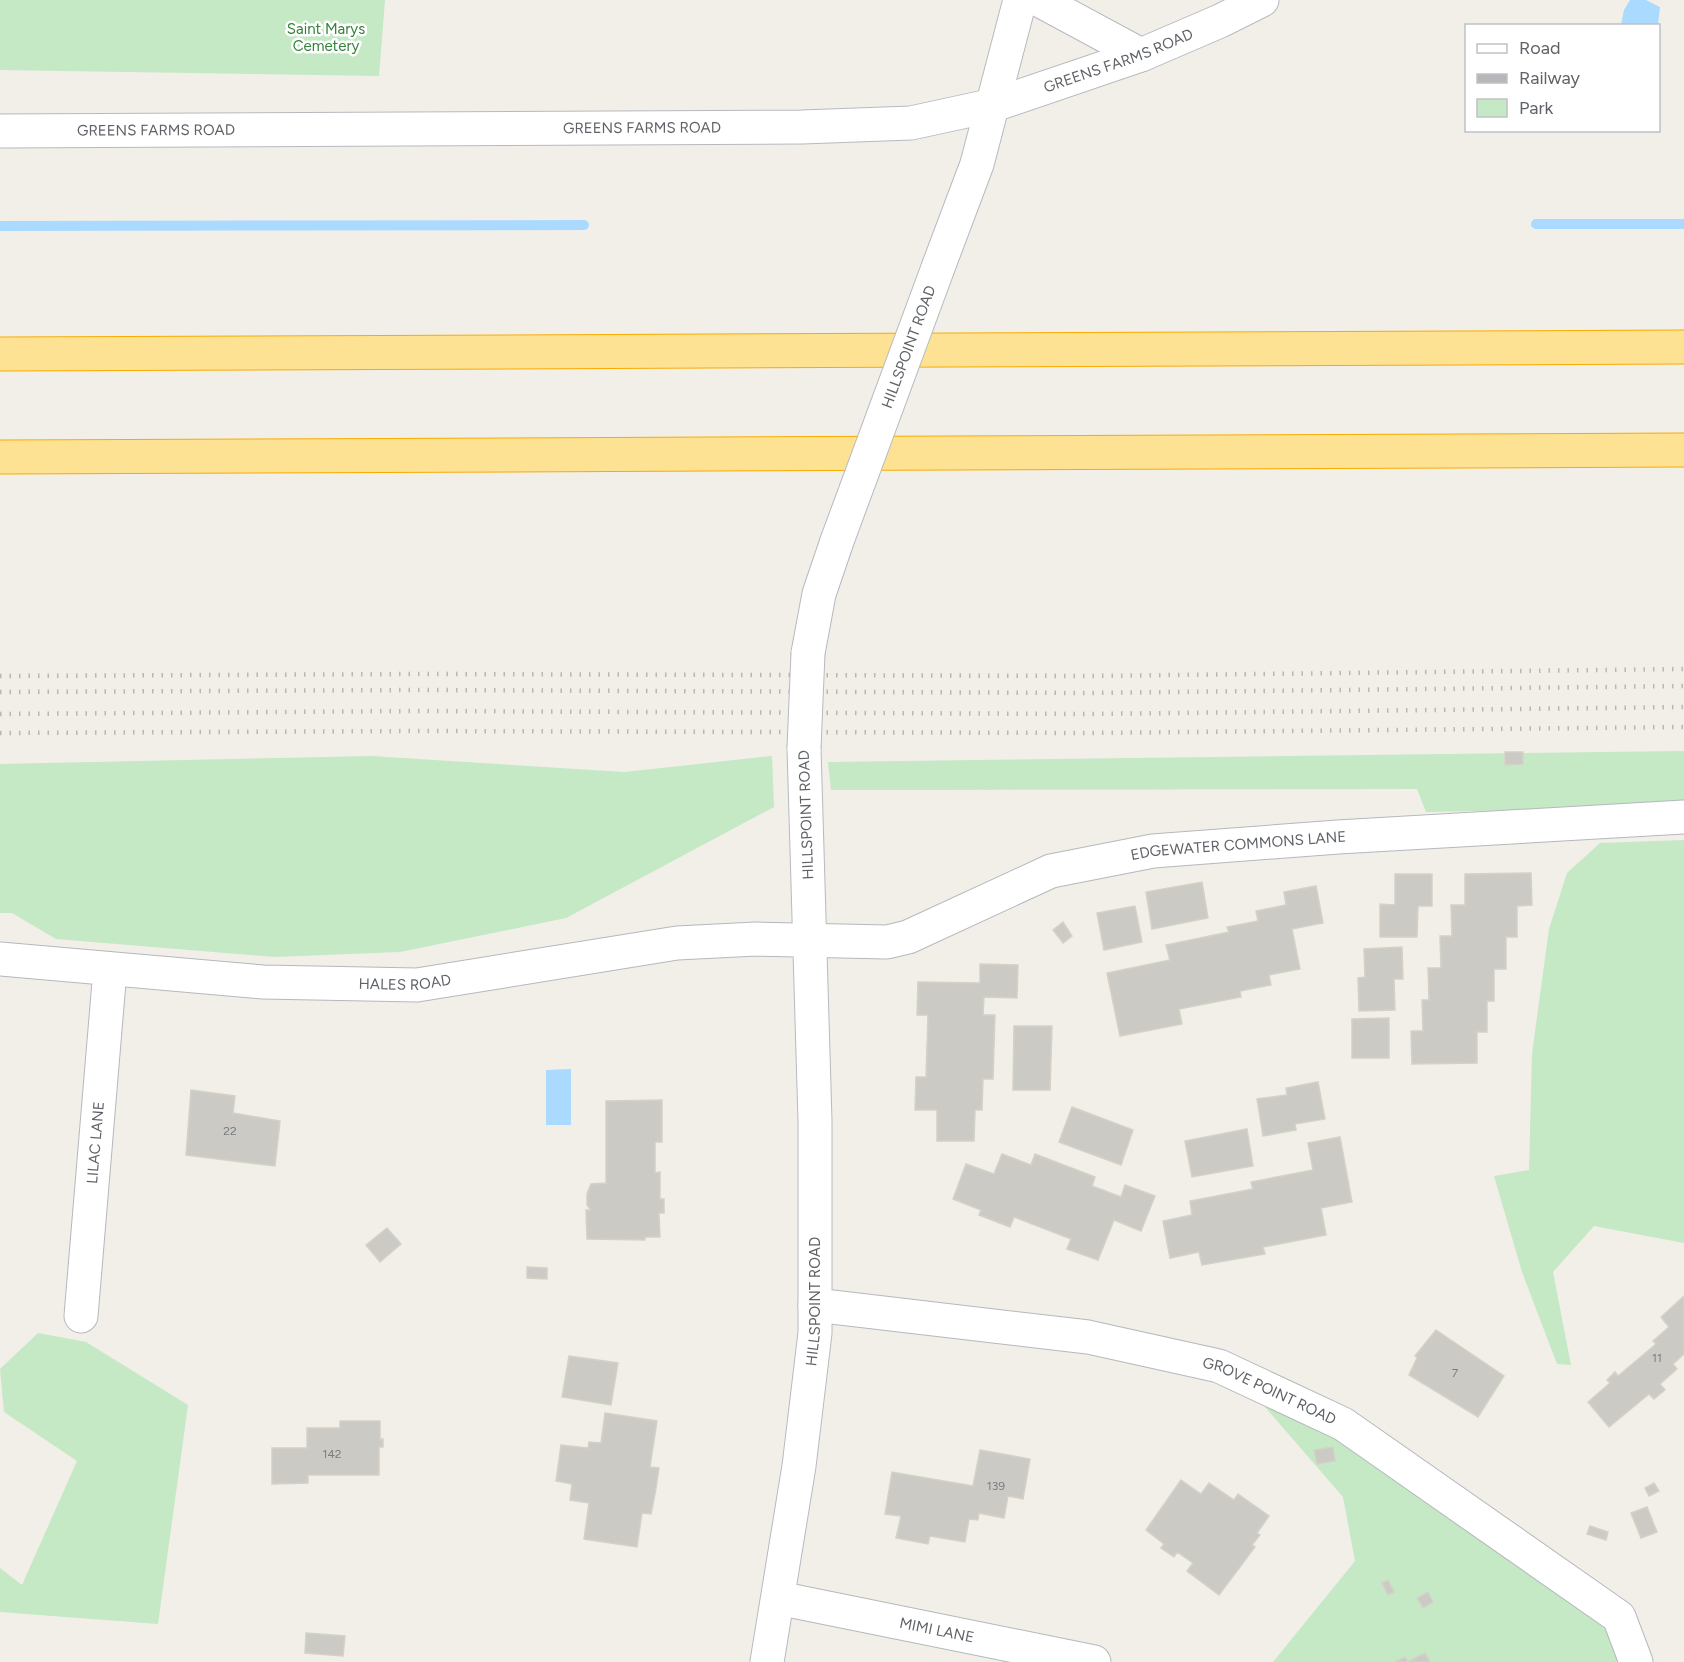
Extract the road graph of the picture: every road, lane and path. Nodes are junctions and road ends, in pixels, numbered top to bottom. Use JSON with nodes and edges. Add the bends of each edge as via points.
{"nodes":[{"id":1,"x":1020,"y":0,"type":"edge"},
{"id":2,"x":1039,"y":0,"type":"edge"},
{"id":3,"x":1262,"y":0,"type":"edge"},
{"id":4,"x":1141,"y":55,"type":"junction"},
{"id":5,"x":994,"y":105,"type":"junction"},
{"id":6,"x":0,"y":131,"type":"edge"},
{"id":7,"x":1684,"y":347,"type":"edge"},
{"id":8,"x":0,"y":354,"type":"edge"},
{"id":9,"x":1684,"y":450,"type":"edge"},
{"id":10,"x":0,"y":457,"type":"edge"},
{"id":11,"x":1684,"y":817,"type":"edge"},
{"id":12,"x":809,"y":939,"type":"junction"},
{"id":13,"x":0,"y":959,"type":"edge"},
{"id":14,"x":110,"y":970,"type":"junction"},
{"id":15,"x":815,"y":1305,"type":"junction"},
{"id":16,"x":81,"y":1316,"type":"dead end"},
{"id":17,"x":778,"y":1598,"type":"junction"},
{"id":18,"x":766,"y":1662,"type":"edge"},
{"id":19,"x":1094,"y":1662,"type":"edge"},
{"id":20,"x":1636,"y":1662,"type":"edge"}],
"edges":[{"from":1,"to":5,"type":"street","name":"HILLSPOINT ROAD"},
{"from":2,"to":4,"type":"street"},
{"from":3,"to":4,"type":"street","name":"GREENS FARMS ROAD"},
{"from":4,"to":5,"type":"street","name":"GREENS FARMS ROAD"},
{"from":5,"to":6,"type":"street","name":"GREENS FARMS ROAD","via":[[911,123],[802,127]]},
{"from":5,"to":12,"type":"street","name":"HILLSPOINT ROAD","bridge":true,"via":[[819,594],[808,652],[804,748]]},
{"from":7,"to":8,"type":"highway"},
{"from":9,"to":10,"type":"highway"},
{"from":11,"to":12,"type":"street","name":"EDGEWATER COMMONS LANE","via":[[1153,851],[1052,871],[908,937],[870,944]]},
{"from":12,"to":14,"type":"street","name":"HALES ROAD","via":[[677,943],[417,985],[263,982]]},
{"from":12,"to":15,"type":"street","name":"HILLSPOINT ROAD","via":[[815,1121]]},
{"from":13,"to":14,"type":"street","name":"HALES ROAD"},
{"from":14,"to":16,"type":"street","name":"LILAC LANE"},
{"from":15,"to":17,"type":"street","name":"HILLSPOINT ROAD","via":[[807,1411]]},
{"from":15,"to":20,"type":"street","name":"GROVE POINT ROAD","via":[[1088,1336],[1219,1366],[1343,1424],[1619,1617]]},
{"from":17,"to":18,"type":"street","name":"HILLSPOINT ROAD"},
{"from":17,"to":19,"type":"street","name":"MIMI LANE"}]}
